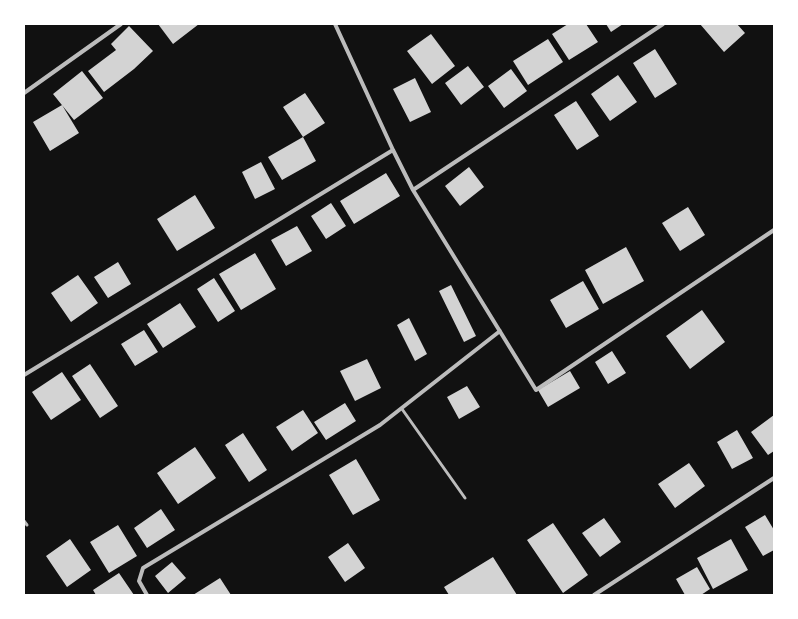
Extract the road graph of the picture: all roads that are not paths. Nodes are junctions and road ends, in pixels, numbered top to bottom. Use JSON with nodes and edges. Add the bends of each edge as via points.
{"nodes":[{"id":1,"x":112,"y":24,"type":"edge"},
{"id":2,"x":121,"y":24,"type":"edge"},
{"id":3,"x":335,"y":24,"type":"edge"},
{"id":4,"x":663,"y":24,"type":"edge"},
{"id":5,"x":115,"y":29,"type":"junction"},
{"id":6,"x":24,"y":93,"type":"edge"},
{"id":7,"x":393,"y":150,"type":"junction"},
{"id":8,"x":413,"y":190,"type":"junction"},
{"id":9,"x":774,"y":230,"type":"edge"},
{"id":10,"x":500,"y":331,"type":"junction"},
{"id":11,"x":24,"y":375,"type":"edge"},
{"id":12,"x":402,"y":408,"type":"junction"},
{"id":13,"x":774,"y":478,"type":"edge"},
{"id":14,"x":465,"y":498,"type":"dead end"},
{"id":15,"x":24,"y":521,"type":"edge"},
{"id":16,"x":27,"y":524,"type":"dead end"},
{"id":17,"x":147,"y":595,"type":"edge"},
{"id":18,"x":594,"y":595,"type":"edge"}],
"edges":[{"from":1,"to":5,"type":"lane"},
{"from":2,"to":5,"type":"street"},
{"from":3,"to":7,"type":"street"},
{"from":4,"to":8,"type":"street"},
{"from":5,"to":6,"type":"street"},
{"from":7,"to":8,"type":"street"},
{"from":7,"to":11,"type":"street"},
{"from":8,"to":10,"type":"street"},
{"from":9,"to":10,"type":"street","via":[[536,390]]},
{"from":10,"to":12,"type":"street"},
{"from":12,"to":14,"type":"lane"},
{"from":12,"to":17,"type":"street","via":[[380,425],[143,568],[139,581]]},
{"from":13,"to":18,"type":"street"},
{"from":15,"to":16,"type":"lane"}]}
